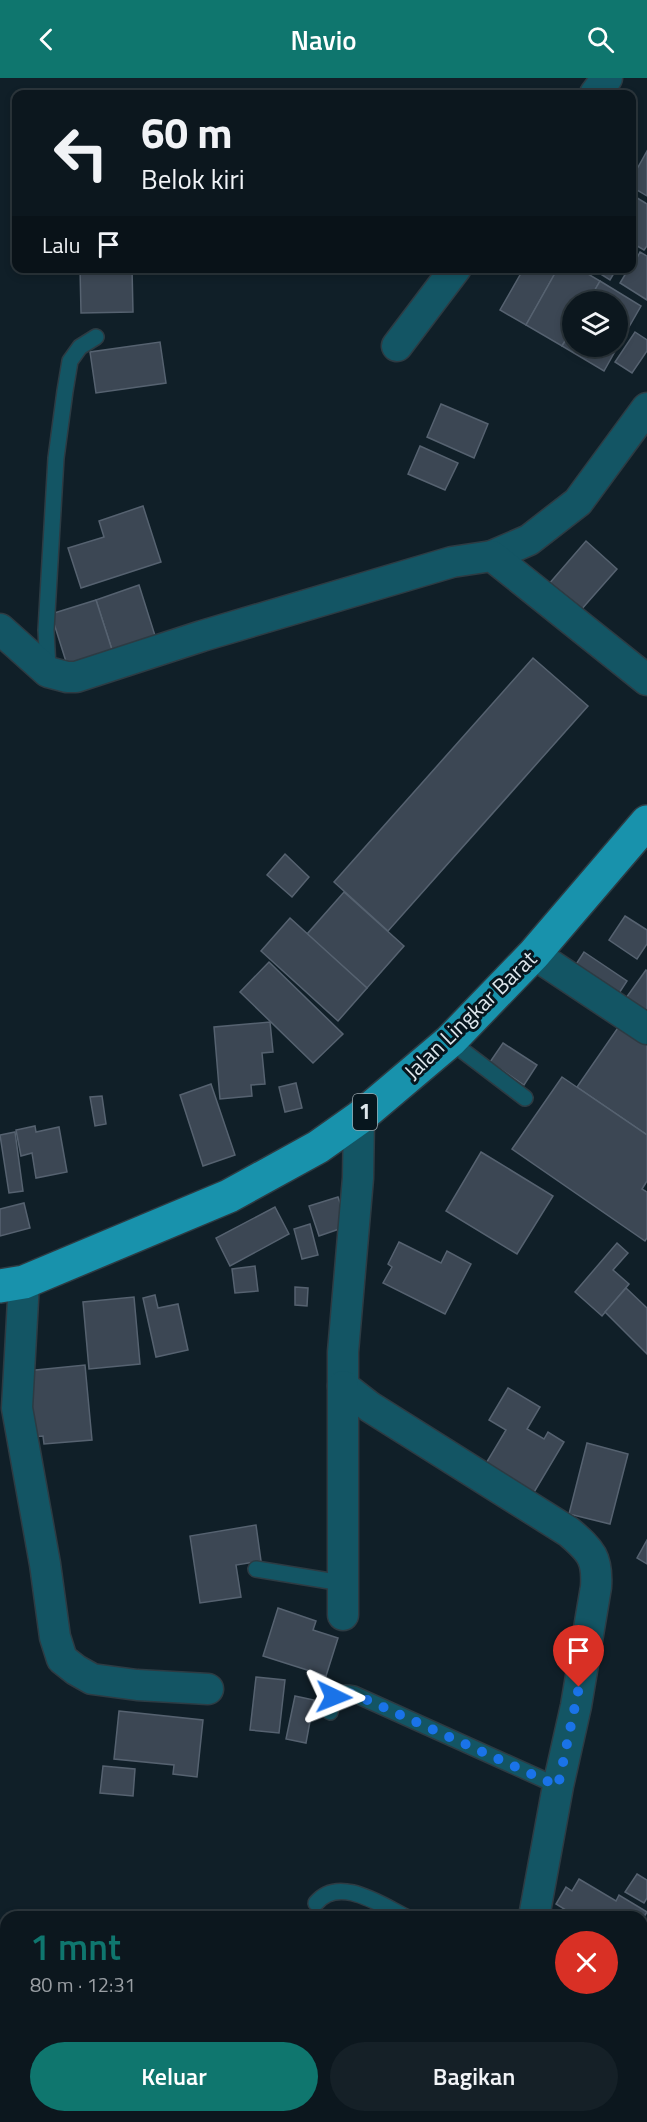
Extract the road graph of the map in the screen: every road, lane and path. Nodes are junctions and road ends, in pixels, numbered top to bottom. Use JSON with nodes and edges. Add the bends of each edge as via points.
{"nodes":[{"id":1,"x":452,"y":273,"type":"edge"},
{"id":2,"x":96,"y":337,"type":"dead end"},
{"id":3,"x":397,"y":346,"type":"dead end"},
{"id":4,"x":647,"y":408,"type":"edge"},
{"id":5,"x":492,"y":556,"type":"junction"},
{"id":6,"x":0,"y":629,"type":"edge"},
{"id":7,"x":48,"y":672,"type":"junction"},
{"id":8,"x":647,"y":680,"type":"edge"},
{"id":9,"x":647,"y":822,"type":"edge"},
{"id":10,"x":534,"y":954,"type":"junction"},
{"id":11,"x":647,"y":1029,"type":"edge"},
{"id":12,"x":450,"y":1041,"type":"junction"},
{"id":13,"x":525,"y":1098,"type":"dead end"},
{"id":14,"x":358,"y":1118,"type":"junction"},
{"id":15,"x":12,"y":1284,"type":"edge"},
{"id":16,"x":343,"y":1386,"type":"junction"},
{"id":17,"x":256,"y":1569,"type":"dead end"},
{"id":18,"x":342,"y":1583,"type":"junction"},
{"id":19,"x":343,"y":1615,"type":"dead end"},
{"id":20,"x":208,"y":1689,"type":"dead end"},
{"id":21,"x":330,"y":1712,"type":"dead end"},
{"id":22,"x":558,"y":1786,"type":"junction"},
{"id":23,"x":316,"y":1903,"type":"dead end"},
{"id":24,"x":393,"y":1911,"type":"edge"},
{"id":25,"x":535,"y":1911,"type":"edge"}],
"edges":[{"from":1,"to":3,"type":"street"},
{"from":2,"to":7,"type":"lane","via":[[80,347],[70,361],[65,391],[56,458],[46,630]]},
{"from":4,"to":5,"type":"street","via":[[578,502],[529,540]]},
{"from":5,"to":7,"type":"street","via":[[452,562],[76,677]]},
{"from":5,"to":8,"type":"street"},
{"from":6,"to":7,"type":"street"},
{"from":9,"to":10,"type":"highway","name":"Jalan Lingkar Barat","number":"1"},
{"from":10,"to":11,"type":"street"},
{"from":10,"to":12,"type":"highway","name":"Jalan Lingkar Barat","number":"1"},
{"from":12,"to":13,"type":"lane"},
{"from":12,"to":14,"type":"highway","name":"Jalan Lingkar Barat","number":"1"},
{"from":14,"to":15,"type":"highway","name":"Jalan Lingkar Barat","number":"1","via":[[318,1147],[229,1196]]},
{"from":14,"to":16,"type":"street","via":[[358,1178]]},
{"from":15,"to":20,"type":"street","via":[[17,1408],[55,1637],[62,1659],[92,1678]]},
{"from":16,"to":18,"type":"street"},
{"from":16,"to":22,"type":"street","via":[[569,1532],[592,1554],[597,1569],[596,1587]]},
{"from":17,"to":18,"type":"lane"},
{"from":18,"to":19,"type":"street"},
{"from":21,"to":22,"type":"lane","via":[[337,1694],[354,1694]]},
{"from":22,"to":25,"type":"street"},
{"from":23,"to":24,"type":"lane","via":[[328,1892],[342,1891]]}]}
